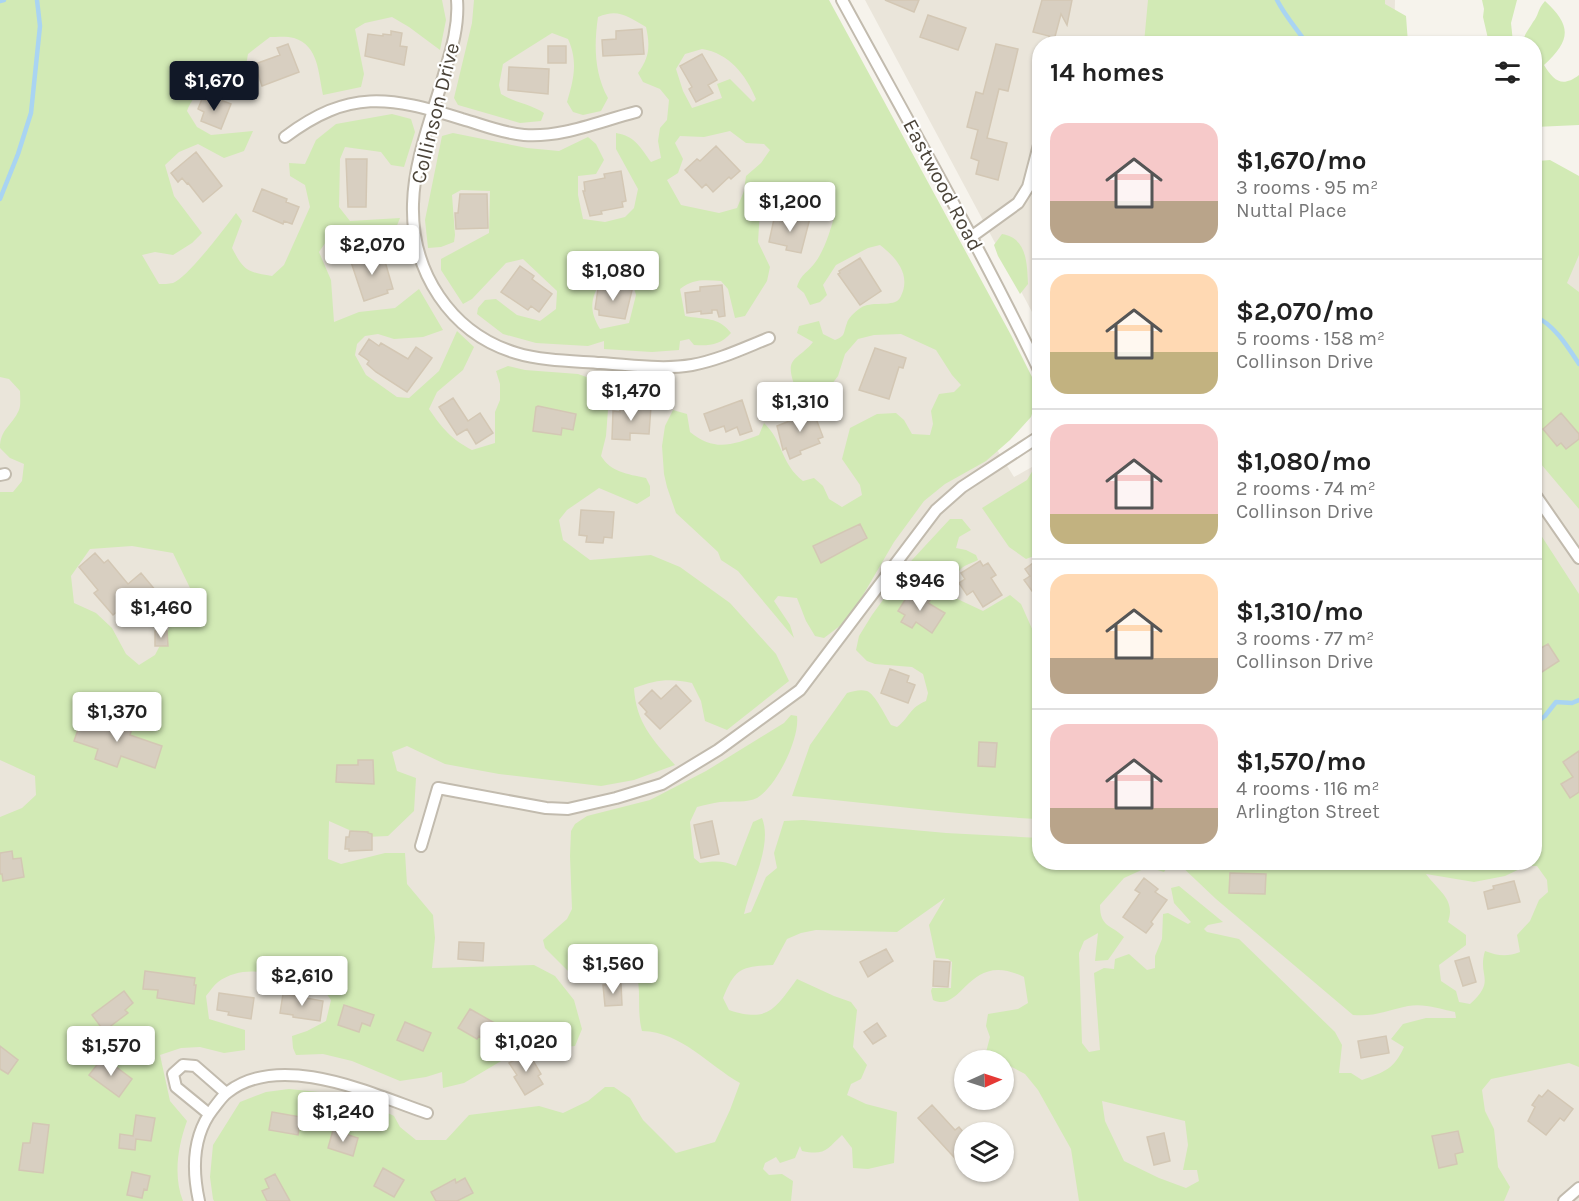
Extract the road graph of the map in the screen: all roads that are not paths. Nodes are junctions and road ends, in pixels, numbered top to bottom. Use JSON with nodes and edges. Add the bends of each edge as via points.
{"nodes":[{"id":1,"x":457,"y":0,"type":"edge"},
{"id":2,"x":842,"y":0,"type":"edge"},
{"id":3,"x":434,"y":111,"type":"junction"},
{"id":4,"x":636,"y":112,"type":"dead end"},
{"id":5,"x":285,"y":137,"type":"dead end"},
{"id":6,"x":1032,"y":172,"type":"edge"},
{"id":7,"x":971,"y":237,"type":"junction"},
{"id":8,"x":769,"y":338,"type":"dead end"},
{"id":9,"x":1032,"y":355,"type":"edge"},
{"id":10,"x":1032,"y":441,"type":"edge"},
{"id":11,"x":1542,"y":505,"type":"edge"},
{"id":12,"x":1579,"y":558,"type":"edge"},
{"id":13,"x":421,"y":846,"type":"dead end"},
{"id":14,"x":226,"y":1093,"type":"junction"},
{"id":15,"x":427,"y":1113,"type":"dead end"},
{"id":16,"x":209,"y":1114,"type":"junction"},
{"id":17,"x":1579,"y":1188,"type":"edge"},
{"id":18,"x":199,"y":1201,"type":"edge"},
{"id":19,"x":1564,"y":1201,"type":"edge"}],
"edges":[{"from":1,"to":3,"type":"street","name":"Collinson Drive","via":[[456,31]]},
{"from":2,"to":7,"type":"street","name":"Eastwood Road"},
{"from":3,"to":4,"type":"street","via":[[506,133],[526,135],[561,133]]},
{"from":3,"to":5,"type":"street","via":[[361,101],[316,116]]},
{"from":3,"to":8,"type":"street","name":"Collinson Drive","via":[[414,194],[417,250],[437,296],[483,339],[516,353],[545,358],[674,367],[709,361]]},
{"from":6,"to":7,"type":"street","via":[[1018,204]]},
{"from":7,"to":9,"type":"street","name":"Eastwood Road"},
{"from":10,"to":13,"type":"street","via":[[962,487],[936,510],[800,690],[718,750],[662,784],[570,808],[546,808],[438,788]]},
{"from":11,"to":12,"type":"street"},
{"from":14,"to":15,"type":"street","via":[[252,1079],[282,1074],[318,1078]]},
{"from":14,"to":16,"type":"street"},
{"from":14,"to":16,"type":"street","via":[[195,1066],[178,1068],[174,1074],[177,1087]]},
{"from":16,"to":18,"type":"street","via":[[194,1164]]},
{"from":17,"to":19,"type":"street"}]}
